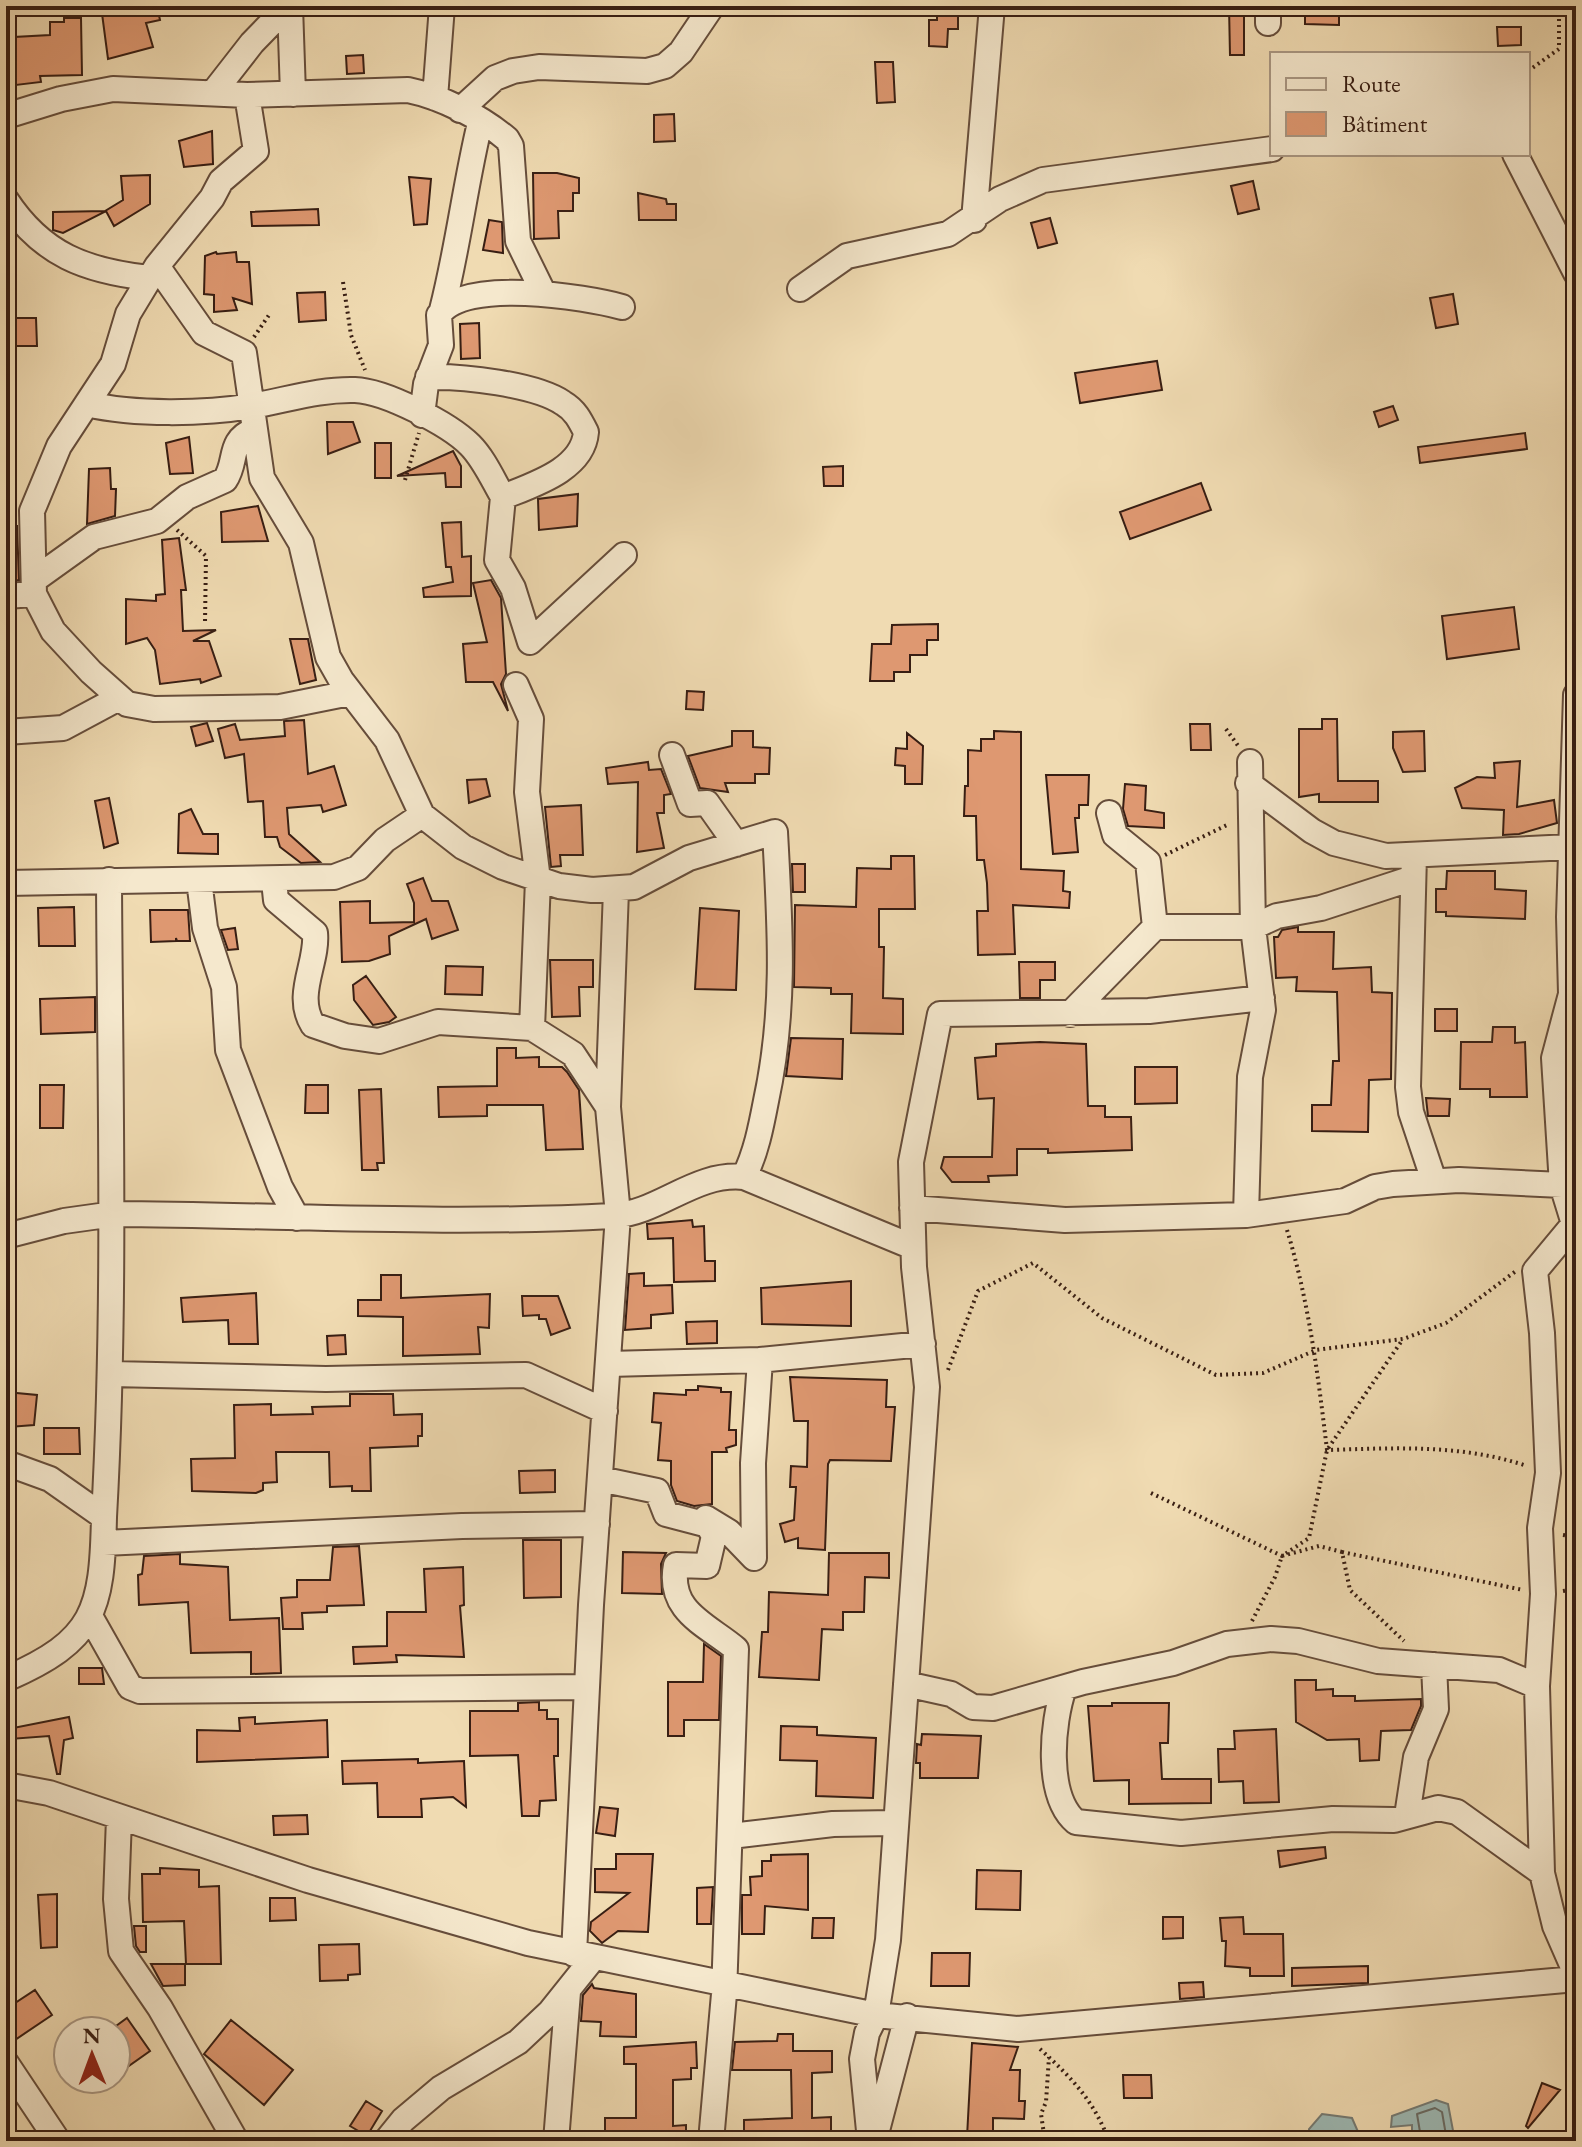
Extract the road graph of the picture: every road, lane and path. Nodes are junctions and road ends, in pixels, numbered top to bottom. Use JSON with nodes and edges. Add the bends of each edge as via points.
{"nodes":[{"id":1,"x":289,"y":6,"type":"edge"},
{"id":2,"x":442,"y":6,"type":"edge"},
{"id":3,"x":712,"y":6,"type":"edge"},
{"id":4,"x":992,"y":6,"type":"edge"},
{"id":5,"x":1559,"y":6,"type":"edge"},
{"id":6,"x":1530,"y":70,"type":"edge"},
{"id":7,"x":213,"y":93,"type":"junction"},
{"id":8,"x":293,"y":94,"type":"junction"},
{"id":9,"x":247,"y":95,"type":"junction"},
{"id":10,"x":435,"y":98,"type":"junction"},
{"id":11,"x":6,"y":115,"type":"edge"},
{"id":12,"x":470,"y":116,"type":"junction"},
{"id":13,"x":1270,"y":149,"type":"edge"},
{"id":14,"x":1516,"y":156,"type":"edge"},
{"id":15,"x":6,"y":200,"type":"edge"},
{"id":16,"x":974,"y":220,"type":"junction"},
{"id":17,"x":153,"y":272,"type":"junction"},
{"id":18,"x":1576,"y":273,"type":"edge"},
{"id":19,"x":343,"y":282,"type":"dead end"},
{"id":20,"x":800,"y":289,"type":"dead end"},
{"id":21,"x":544,"y":294,"type":"junction"},
{"id":22,"x":622,"y":307,"type":"dead end"},
{"id":23,"x":442,"y":310,"type":"junction"},
{"id":24,"x":428,"y":377,"type":"junction"},
{"id":25,"x":375,"y":395,"type":"junction"},
{"id":26,"x":87,"y":404,"type":"junction"},
{"id":27,"x":422,"y":415,"type":"junction"},
{"id":28,"x":252,"y":418,"type":"junction"},
{"id":29,"x":405,"y":480,"type":"dead end"},
{"id":30,"x":503,"y":497,"type":"junction"},
{"id":31,"x":162,"y":519,"type":"junction"},
{"id":32,"x":624,"y":555,"type":"dead end"},
{"id":33,"x":34,"y":587,"type":"junction"},
{"id":34,"x":6,"y":596,"type":"edge"},
{"id":35,"x":205,"y":622,"type":"dead end"},
{"id":36,"x":516,"y":685,"type":"dead end"},
{"id":37,"x":350,"y":693,"type":"junction"},
{"id":38,"x":119,"y":698,"type":"junction"},
{"id":39,"x":1576,"y":699,"type":"edge"},
{"id":40,"x":6,"y":732,"type":"edge"},
{"id":41,"x":672,"y":755,"type":"dead end"},
{"id":42,"x":1250,"y":812,"type":"junction"},
{"id":43,"x":1109,"y":813,"type":"dead end"},
{"id":44,"x":422,"y":815,"type":"junction"},
{"id":45,"x":736,"y":844,"type":"junction"},
{"id":46,"x":1570,"y":847,"type":"junction"},
{"id":47,"x":1148,"y":862,"type":"junction"},
{"id":48,"x":1414,"y":867,"type":"junction"},
{"id":49,"x":109,"y":880,"type":"junction"},
{"id":50,"x":199,"y":880,"type":"junction"},
{"id":51,"x":538,"y":880,"type":"junction"},
{"id":52,"x":274,"y":881,"type":"junction"},
{"id":53,"x":6,"y":883,"type":"edge"},
{"id":54,"x":616,"y":890,"type":"junction"},
{"id":55,"x":1155,"y":927,"type":"junction"},
{"id":56,"x":1253,"y":927,"type":"junction"},
{"id":57,"x":1262,"y":998,"type":"junction"},
{"id":58,"x":1070,"y":1014,"type":"junction"},
{"id":59,"x":532,"y":1028,"type":"junction"},
{"id":60,"x":608,"y":1107,"type":"junction"},
{"id":61,"x":744,"y":1177,"type":"junction"},
{"id":62,"x":1434,"y":1181,"type":"junction"},
{"id":63,"x":1569,"y":1184,"type":"edge"},
{"id":64,"x":912,"y":1208,"type":"junction"},
{"id":65,"x":1282,"y":1212,"type":"junction"},
{"id":66,"x":114,"y":1214,"type":"junction"},
{"id":67,"x":618,"y":1215,"type":"junction"},
{"id":68,"x":1246,"y":1215,"type":"junction"},
{"id":69,"x":297,"y":1218,"type":"junction"},
{"id":70,"x":6,"y":1236,"type":"edge"},
{"id":71,"x":913,"y":1247,"type":"junction"},
{"id":72,"x":1535,"y":1271,"type":"junction"},
{"id":73,"x":1403,"y":1339,"type":"junction"},
{"id":74,"x":923,"y":1344,"type":"junction"},
{"id":75,"x":1316,"y":1350,"type":"junction"},
{"id":76,"x":760,"y":1360,"type":"junction"},
{"id":77,"x":609,"y":1364,"type":"junction"},
{"id":78,"x":112,"y":1374,"type":"junction"},
{"id":79,"x":945,"y":1378,"type":"dead end"},
{"id":80,"x":605,"y":1411,"type":"junction"},
{"id":81,"x":1327,"y":1450,"type":"junction"},
{"id":82,"x":6,"y":1463,"type":"edge"},
{"id":83,"x":1548,"y":1473,"type":"junction"},
{"id":84,"x":600,"y":1479,"type":"junction"},
{"id":85,"x":1151,"y":1493,"type":"dead end"},
{"id":86,"x":104,"y":1517,"type":"junction"},
{"id":87,"x":680,"y":1518,"type":"junction"},
{"id":88,"x":597,"y":1524,"type":"junction"},
{"id":89,"x":104,"y":1543,"type":"junction"},
{"id":90,"x":1342,"y":1552,"type":"junction"},
{"id":91,"x":1282,"y":1556,"type":"junction"},
{"id":92,"x":1543,"y":1594,"type":"junction"},
{"id":93,"x":91,"y":1618,"type":"junction"},
{"id":94,"x":1407,"y":1643,"type":"dead end"},
{"id":95,"x":1227,"y":1644,"type":"junction"},
{"id":96,"x":1434,"y":1665,"type":"junction"},
{"id":97,"x":6,"y":1679,"type":"edge"},
{"id":98,"x":906,"y":1684,"type":"junction"},
{"id":99,"x":1537,"y":1686,"type":"junction"},
{"id":100,"x":587,"y":1687,"type":"junction"},
{"id":101,"x":1064,"y":1688,"type":"junction"},
{"id":102,"x":6,"y":1785,"type":"edge"},
{"id":103,"x":1407,"y":1816,"type":"junction"},
{"id":104,"x":119,"y":1818,"type":"junction"},
{"id":105,"x":893,"y":1823,"type":"junction"},
{"id":106,"x":731,"y":1836,"type":"junction"},
{"id":107,"x":1542,"y":1873,"type":"junction"},
{"id":108,"x":584,"y":1956,"type":"junction"},
{"id":109,"x":1576,"y":1976,"type":"edge"},
{"id":110,"x":725,"y":1983,"type":"junction"},
{"id":111,"x":569,"y":1985,"type":"junction"},
{"id":112,"x":876,"y":2015,"type":"junction"},
{"id":113,"x":907,"y":2016,"type":"junction"},
{"id":114,"x":1018,"y":2029,"type":"junction"},
{"id":115,"x":1049,"y":2057,"type":"junction"},
{"id":116,"x":6,"y":2063,"type":"edge"},
{"id":117,"x":58,"y":2141,"type":"edge"},
{"id":118,"x":236,"y":2141,"type":"edge"},
{"id":119,"x":386,"y":2141,"type":"edge"},
{"id":120,"x":556,"y":2141,"type":"edge"},
{"id":121,"x":711,"y":2141,"type":"edge"},
{"id":122,"x":872,"y":2141,"type":"edge"},
{"id":123,"x":1045,"y":2141,"type":"edge"},
{"id":124,"x":1109,"y":2141,"type":"edge"}],
"edges":[{"from":1,"to":7,"type":"street"},
{"from":1,"to":8,"type":"street"},
{"from":2,"to":10,"type":"street"},
{"from":3,"to":12,"type":"street","via":[[665,66],[647,71],[513,71],[495,78]]},
{"from":4,"to":16,"type":"street"},
{"from":5,"to":6,"type":"path","via":[[1559,49]]},
{"from":7,"to":9,"type":"street"},
{"from":7,"to":11,"type":"street","via":[[113,89]]},
{"from":8,"to":9,"type":"street"},
{"from":8,"to":10,"type":"street","via":[[408,90]]},
{"from":9,"to":17,"type":"street","via":[[256,151],[221,181]]},
{"from":10,"to":12,"type":"street"},
{"from":12,"to":21,"type":"street","via":[[511,146],[518,241]]},
{"from":12,"to":23,"type":"street","via":[[454,266]]},
{"from":13,"to":16,"type":"street","via":[[1043,180],[1000,199]]},
{"from":14,"to":18,"type":"street"},
{"from":15,"to":17,"type":"street","via":[[36,239],[61,254],[110,273]]},
{"from":16,"to":20,"type":"street","via":[[948,234],[847,256]]},
{"from":17,"to":26,"type":"street","via":[[124,324],[113,364]]},
{"from":17,"to":28,"type":"street","via":[[204,333],[244,353]]},
{"from":19,"to":25,"type":"path","via":[[351,335]]},
{"from":21,"to":22,"type":"street"},
{"from":21,"to":23,"type":"street","via":[[467,299]]},
{"from":23,"to":24,"type":"street","via":[[439,353]]},
{"from":24,"to":27,"type":"street"},
{"from":24,"to":30,"type":"street","via":[[546,395],[580,419],[585,439],[578,453],[546,480]]},
{"from":25,"to":27,"type":"street"},
{"from":25,"to":28,"type":"street","via":[[328,391]]},
{"from":26,"to":28,"type":"street"},
{"from":26,"to":33,"type":"street","via":[[59,446],[34,502]]},
{"from":27,"to":29,"type":"path"},
{"from":27,"to":30,"type":"street","via":[[468,443]]},
{"from":28,"to":31,"type":"street","via":[[235,444],[225,480],[187,497]]},
{"from":28,"to":37,"type":"street","via":[[262,478],[301,543],[328,657]]},
{"from":30,"to":32,"type":"street","via":[[497,560],[513,588],[530,642]]},
{"from":31,"to":33,"type":"street","via":[[94,537]]},
{"from":31,"to":35,"type":"path","via":[[206,556]]},
{"from":33,"to":34,"type":"street"},
{"from":33,"to":38,"type":"street","via":[[53,631]]},
{"from":36,"to":51,"type":"street","via":[[531,719],[527,792]]},
{"from":37,"to":38,"type":"street","via":[[246,708],[154,709]]},
{"from":37,"to":44,"type":"street","via":[[387,740]]},
{"from":38,"to":40,"type":"street","via":[[63,728]]},
{"from":39,"to":46,"type":"street"},
{"from":41,"to":45,"type":"street","via":[[690,804],[707,803]]},
{"from":42,"to":47,"type":"path","via":[[1188,847]]},
{"from":42,"to":48,"type":"street","via":[[1249,773],[1312,831]]},
{"from":42,"to":56,"type":"street"},
{"from":43,"to":47,"type":"street","via":[[1115,835]]},
{"from":44,"to":51,"type":"street","via":[[463,847]]},
{"from":44,"to":52,"type":"street","via":[[346,874]]},
{"from":45,"to":54,"type":"street"},
{"from":45,"to":61,"type":"street","via":[[775,832],[782,983],[775,1061]]},
{"from":46,"to":48,"type":"street","via":[[1459,850]]},
{"from":46,"to":63,"type":"street","via":[[1571,994],[1554,1058]]},
{"from":47,"to":55,"type":"street"},
{"from":48,"to":56,"type":"street","via":[[1321,908],[1277,916]]},
{"from":48,"to":62,"type":"street","via":[[1408,1087]]},
{"from":49,"to":50,"type":"street"},
{"from":49,"to":53,"type":"street"},
{"from":49,"to":66,"type":"street"},
{"from":50,"to":52,"type":"street"},
{"from":50,"to":69,"type":"street","via":[[205,928],[224,987],[228,1050]]},
{"from":51,"to":54,"type":"street"},
{"from":51,"to":59,"type":"street"},
{"from":52,"to":59,"type":"street","via":[[276,900],[315,933],[305,984],[313,1025],[379,1041],[438,1022]]},
{"from":54,"to":60,"type":"street"},
{"from":55,"to":56,"type":"street"},
{"from":55,"to":58,"type":"street"},
{"from":56,"to":57,"type":"street"},
{"from":57,"to":58,"type":"street"},
{"from":57,"to":68,"type":"street","via":[[1250,1077]]},
{"from":58,"to":64,"type":"street","via":[[940,1014],[911,1162]]},
{"from":59,"to":60,"type":"street","via":[[573,1054]]},
{"from":60,"to":67,"type":"street"},
{"from":61,"to":67,"type":"street","via":[[711,1178]]},
{"from":61,"to":71,"type":"street"},
{"from":62,"to":63,"type":"street"},
{"from":62,"to":65,"type":"street","via":[[1375,1187],[1345,1201]]},
{"from":63,"to":72,"type":"street","via":[[1574,1224]]},
{"from":64,"to":68,"type":"street","via":[[1065,1220]]},
{"from":64,"to":71,"type":"street"},
{"from":65,"to":68,"type":"street"},
{"from":65,"to":75,"type":"path"},
{"from":66,"to":69,"type":"street"},
{"from":66,"to":70,"type":"street"},
{"from":66,"to":78,"type":"street"},
{"from":67,"to":69,"type":"street","via":[[461,1221]]},
{"from":67,"to":77,"type":"street"},
{"from":71,"to":74,"type":"street"},
{"from":72,"to":73,"type":"path","via":[[1516,1270],[1446,1323]]},
{"from":72,"to":83,"type":"street"},
{"from":73,"to":75,"type":"path"},
{"from":73,"to":81,"type":"path"},
{"from":74,"to":76,"type":"street"},
{"from":74,"to":98,"type":"street","via":[[927,1387]]},
{"from":75,"to":79,"type":"path","via":[[1263,1373],[1216,1375],[1102,1318],[1033,1263],[978,1291]]},
{"from":75,"to":81,"type":"path"},
{"from":76,"to":77,"type":"street"},
{"from":76,"to":87,"type":"street","via":[[754,1558],[710,1518]]},
{"from":77,"to":80,"type":"street"},
{"from":78,"to":80,"type":"street","via":[[326,1379],[526,1375]]},
{"from":78,"to":86,"type":"street"},
{"from":80,"to":84,"type":"street"},
{"from":81,"to":83,"type":"path","via":[[1487,1453]]},
{"from":81,"to":91,"type":"path","via":[[1309,1538]]},
{"from":82,"to":86,"type":"street","via":[[50,1479]]},
{"from":83,"to":92,"type":"street","via":[[1540,1528]]},
{"from":84,"to":87,"type":"street","via":[[657,1491],[666,1514]]},
{"from":84,"to":88,"type":"street"},
{"from":85,"to":91,"type":"path"},
{"from":86,"to":89,"type":"street"},
{"from":87,"to":106,"type":"street","via":[[708,1525],[714,1536],[707,1566],[676,1565],[680,1599],[695,1623],[736,1649]]},
{"from":88,"to":89,"type":"street"},
{"from":88,"to":100,"type":"street"},
{"from":89,"to":93,"type":"street"},
{"from":90,"to":91,"type":"path","via":[[1319,1546]]},
{"from":90,"to":92,"type":"path"},
{"from":90,"to":94,"type":"path","via":[[1350,1590]]},
{"from":91,"to":95,"type":"path","via":[[1258,1612]]},
{"from":92,"to":99,"type":"street"},
{"from":93,"to":97,"type":"street","via":[[52,1656]]},
{"from":93,"to":100,"type":"street","via":[[130,1687],[140,1691]]},
{"from":95,"to":96,"type":"street","via":[[1248,1639],[1298,1641],[1378,1661]]},
{"from":95,"to":101,"type":"street","via":[[1173,1663]]},
{"from":96,"to":99,"type":"street","via":[[1499,1670]]},
{"from":96,"to":103,"type":"street","via":[[1436,1709],[1416,1757]]},
{"from":98,"to":101,"type":"street","via":[[982,1708]]},
{"from":98,"to":105,"type":"street"},
{"from":99,"to":107,"type":"street"},
{"from":100,"to":108,"type":"street"},
{"from":101,"to":103,"type":"street","via":[[1053,1726],[1054,1761],[1059,1792],[1068,1816],[1076,1822],[1181,1833]]},
{"from":102,"to":104,"type":"street","via":[[49,1793]]},
{"from":103,"to":107,"type":"street","via":[[1438,1808],[1457,1812]]},
{"from":104,"to":108,"type":"street","via":[[308,1880]]},
{"from":104,"to":118,"type":"street","via":[[116,1899],[121,1951]]},
{"from":105,"to":106,"type":"street"},
{"from":105,"to":112,"type":"street","via":[[888,1940]]},
{"from":106,"to":110,"type":"street"},
{"from":107,"to":109,"type":"street","via":[[1555,1926]]},
{"from":108,"to":110,"type":"street"},
{"from":108,"to":111,"type":"street"},
{"from":109,"to":114,"type":"street"},
{"from":110,"to":112,"type":"street"},
{"from":110,"to":121,"type":"street"},
{"from":111,"to":119,"type":"street","via":[[518,2042],[441,2088]]},
{"from":111,"to":120,"type":"street"},
{"from":112,"to":113,"type":"street"},
{"from":112,"to":122,"type":"street","via":[[862,2059]]},
{"from":113,"to":114,"type":"street"},
{"from":113,"to":122,"type":"street"},
{"from":114,"to":115,"type":"path"},
{"from":115,"to":123,"type":"path","via":[[1041,2114]]},
{"from":115,"to":124,"type":"path","via":[[1077,2082],[1098,2112]]},
{"from":116,"to":117,"type":"street"}]}
